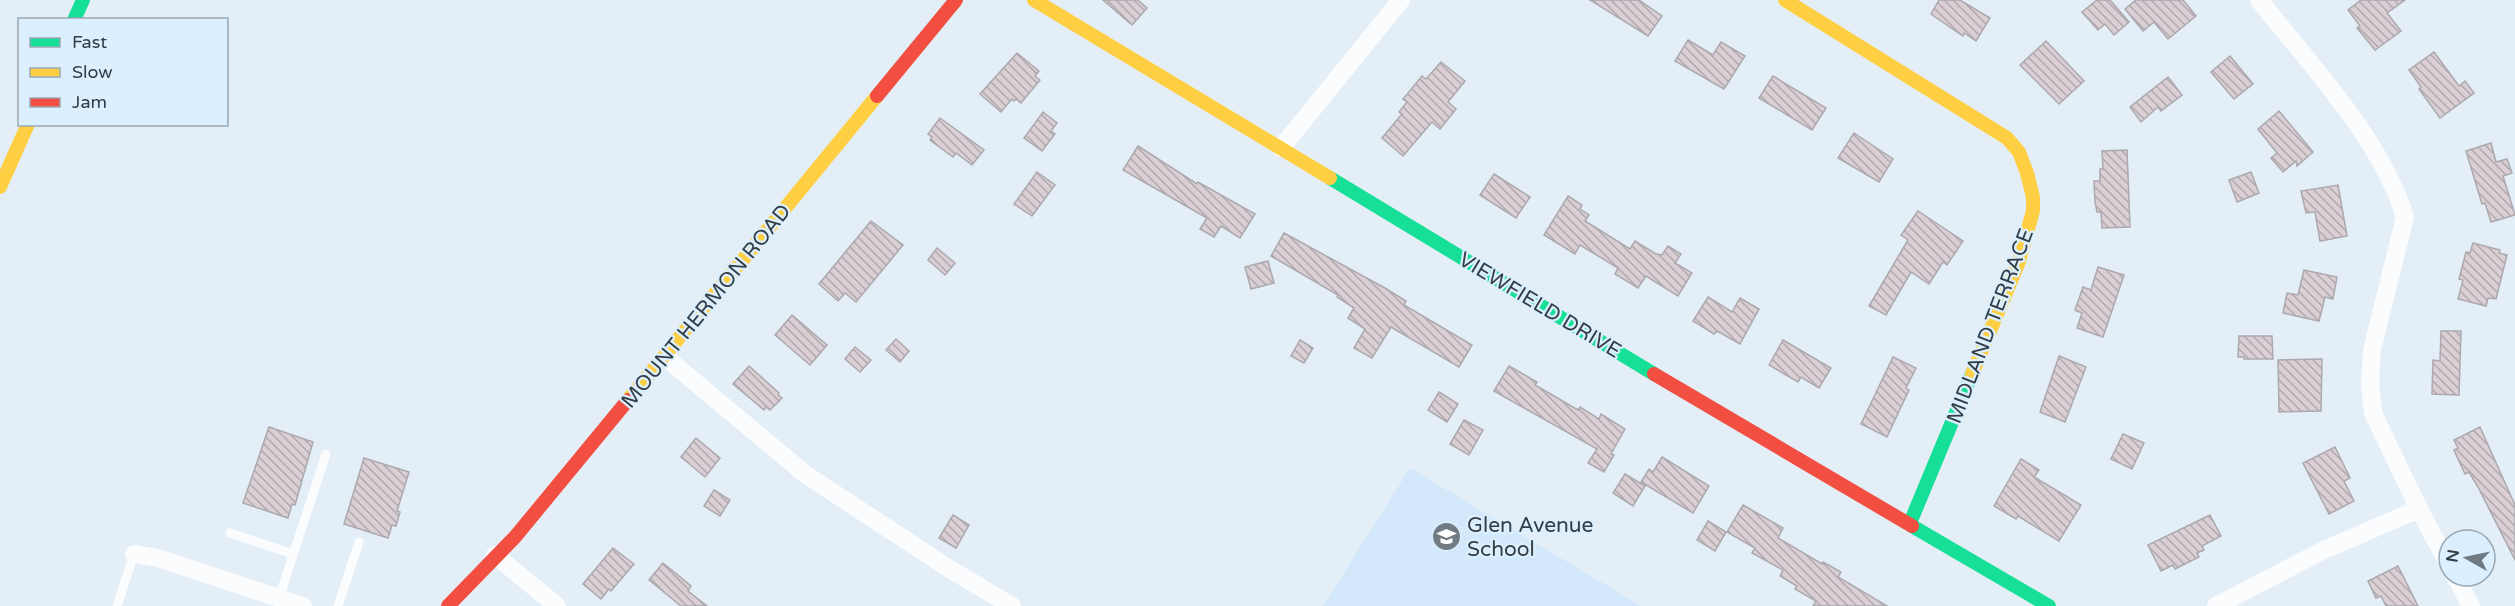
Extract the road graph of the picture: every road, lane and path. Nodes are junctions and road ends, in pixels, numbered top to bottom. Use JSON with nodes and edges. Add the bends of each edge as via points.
{"nodes":[{"id":1,"x":83,"y":0,"type":"edge"},
{"id":2,"x":956,"y":0,"type":"edge"},
{"id":3,"x":1034,"y":0,"type":"edge"},
{"id":4,"x":1401,"y":0,"type":"edge"},
{"id":5,"x":1785,"y":0,"type":"edge"},
{"id":6,"x":2259,"y":0,"type":"edge"},
{"id":7,"x":75,"y":18,"type":"edge"},
{"id":8,"x":27,"y":126,"type":"edge"},
{"id":9,"x":1281,"y":148,"type":"junction"},
{"id":10,"x":0,"y":187,"type":"edge"},
{"id":11,"x":665,"y":357,"type":"junction"},
{"id":12,"x":326,"y":454,"type":"dead end"},
{"id":13,"x":2419,"y":509,"type":"junction"},
{"id":14,"x":1910,"y":523,"type":"junction"},
{"id":15,"x":230,"y":533,"type":"dead end"},
{"id":16,"x":359,"y":542,"type":"dead end"},
{"id":17,"x":2437,"y":543,"type":"edge"},
{"id":18,"x":134,"y":554,"type":"joint"},
{"id":19,"x":293,"y":554,"type":"junction"},
{"id":20,"x":495,"y":555,"type":"junction"},
{"id":21,"x":2461,"y":588,"type":"edge"},
{"id":22,"x":279,"y":598,"type":"junction"},
{"id":23,"x":117,"y":606,"type":"edge"},
{"id":24,"x":303,"y":606,"type":"edge"},
{"id":25,"x":338,"y":606,"type":"edge"},
{"id":26,"x":448,"y":606,"type":"edge"},
{"id":27,"x":557,"y":606,"type":"edge"},
{"id":28,"x":1012,"y":606,"type":"edge"},
{"id":29,"x":2049,"y":606,"type":"edge"},
{"id":30,"x":2216,"y":606,"type":"edge"},
{"id":31,"x":2471,"y":606,"type":"edge"}],
"edges":[{"from":1,"to":7,"type":"street"},
{"from":2,"to":11,"type":"street","name":"MOUNT HERMON ROAD"},
{"from":3,"to":9,"type":"street","name":"VIEWFIELD DRIVE"},
{"from":4,"to":9,"type":"street"},
{"from":5,"to":14,"type":"street","name":"MIDLAND TERRACE","via":[[2007,138],[2019,152],[2033,197],[2033,212],[2018,264]]},
{"from":6,"to":13,"type":"street","via":[[2363,131],[2401,201],[2406,217],[2372,350],[2370,384],[2373,413]]},
{"from":8,"to":10,"type":"street"},
{"from":9,"to":14,"type":"street","name":"VIEWFIELD DRIVE","via":[[1706,405]]},
{"from":11,"to":20,"type":"street","name":"MOUNT HERMON ROAD","via":[[515,537]]},
{"from":11,"to":28,"type":"street","via":[[805,474]]},
{"from":12,"to":19,"type":"lane"},
{"from":13,"to":17,"type":"street"},
{"from":13,"to":30,"type":"street","via":[[2324,550]]},
{"from":14,"to":29,"type":"street","name":"VIEWFIELD DRIVE"},
{"from":15,"to":19,"type":"lane"},
{"from":16,"to":25,"type":"lane"},
{"from":18,"to":22,"type":"street","via":[[158,558]]},
{"from":18,"to":23,"type":"lane"},
{"from":19,"to":22,"type":"lane"},
{"from":20,"to":26,"type":"street","name":"MOUNT HERMON ROAD"},
{"from":20,"to":27,"type":"street"},
{"from":21,"to":31,"type":"street"},
{"from":22,"to":24,"type":"street"}]}
